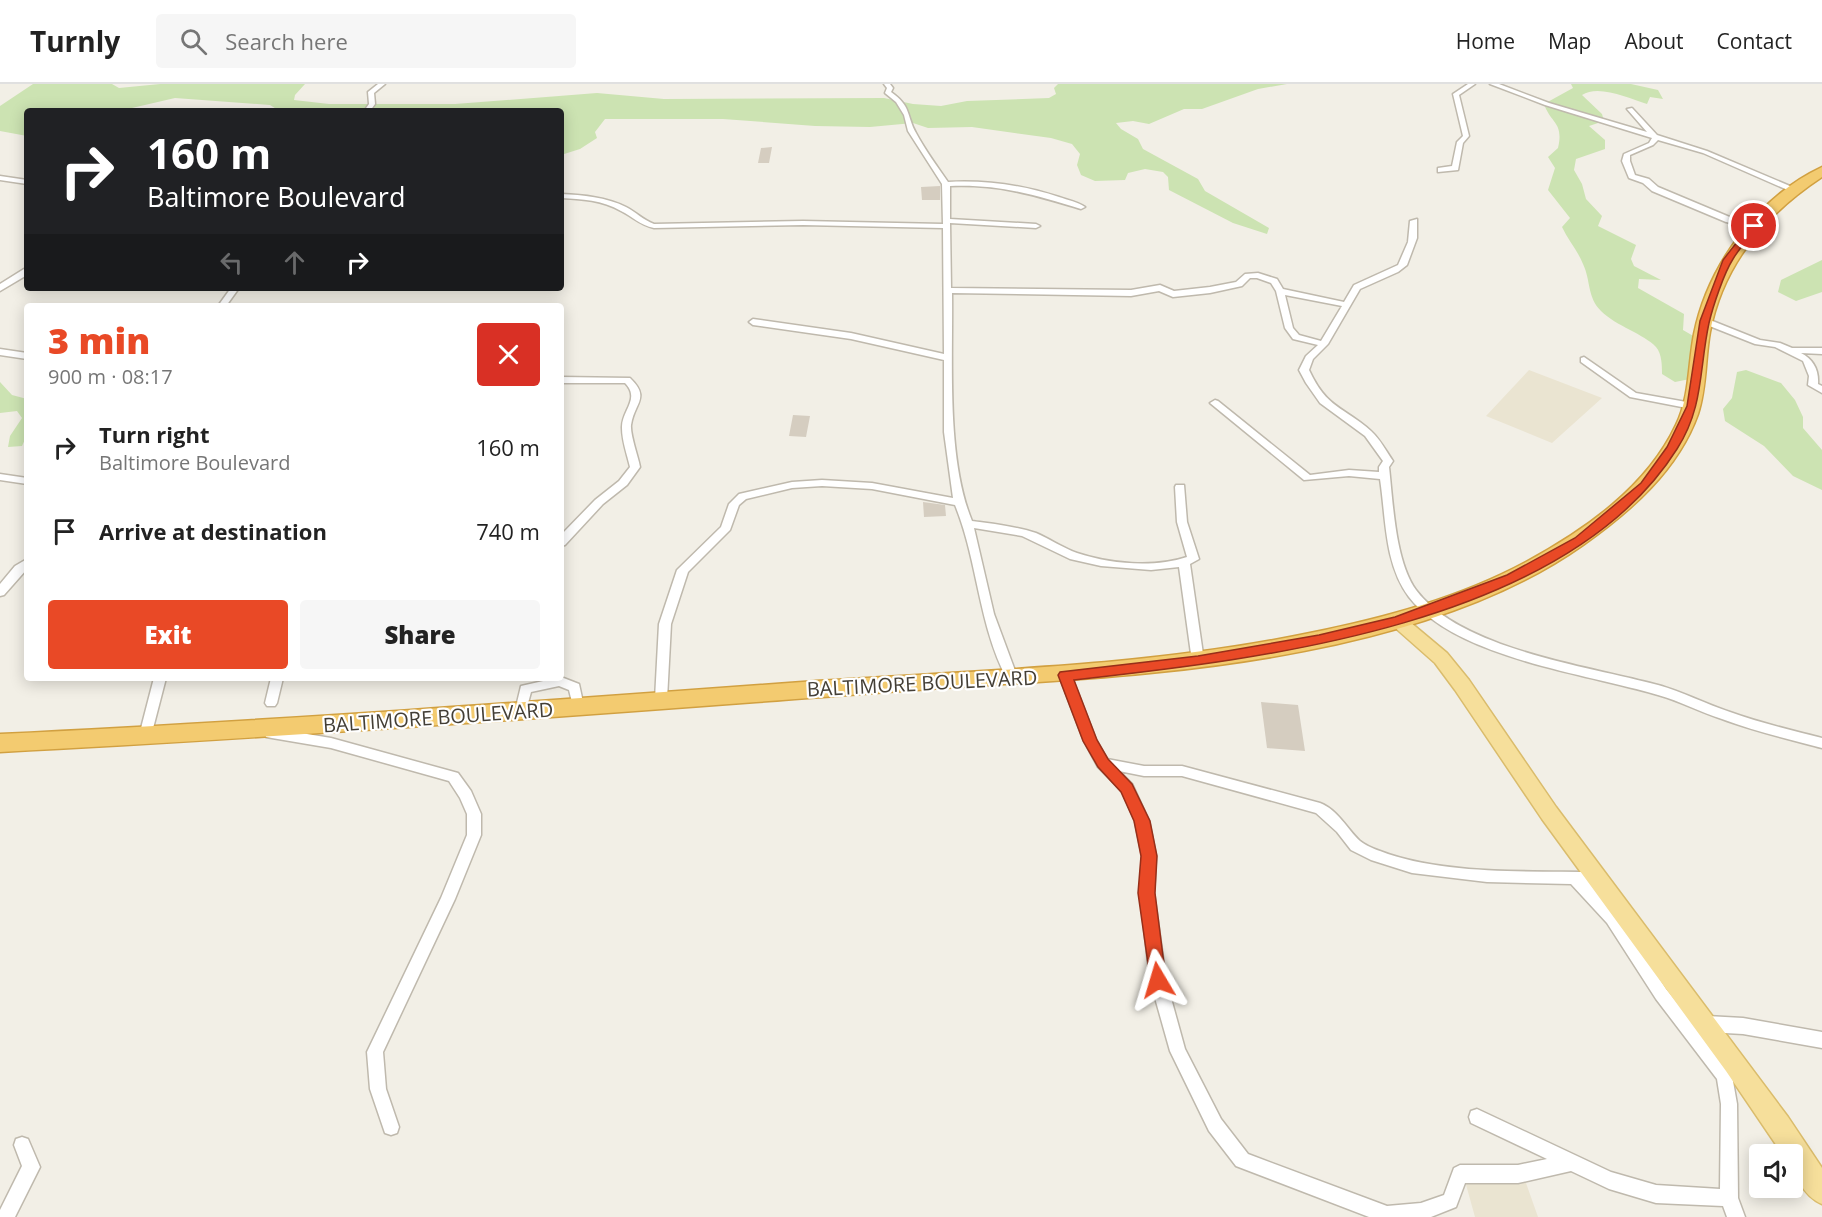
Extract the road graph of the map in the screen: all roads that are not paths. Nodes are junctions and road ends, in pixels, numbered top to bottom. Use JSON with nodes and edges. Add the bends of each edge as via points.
{"nodes":[{"id":1,"x":382,"y":84,"type":"edge"},
{"id":2,"x":887,"y":84,"type":"edge"},
{"id":3,"x":1472,"y":84,"type":"edge"},
{"id":4,"x":1492,"y":84,"type":"edge"},
{"id":5,"x":369,"y":108,"type":"edge"},
{"id":6,"x":1630,"y":109,"type":"dead end"},
{"id":7,"x":1656,"y":138,"type":"junction"},
{"id":8,"x":1441,"y":170,"type":"dead end"},
{"id":9,"x":1822,"y":171,"type":"edge"},
{"id":10,"x":0,"y":178,"type":"edge"},
{"id":11,"x":24,"y":182,"type":"edge"},
{"id":12,"x":946,"y":184,"type":"junction"},
{"id":13,"x":1792,"y":189,"type":"junction"},
{"id":14,"x":564,"y":196,"type":"edge"},
{"id":15,"x":1081,"y":207,"type":"dead end"},
{"id":16,"x":1414,"y":221,"type":"dead end"},
{"id":17,"x":947,"y":223,"type":"junction"},
{"id":18,"x":1036,"y":226,"type":"dead end"},
{"id":19,"x":1754,"y":226,"type":"junction"},
{"id":20,"x":24,"y":273,"type":"edge"},
{"id":21,"x":0,"y":288,"type":"edge"},
{"id":22,"x":948,"y":290,"type":"junction"},
{"id":23,"x":1280,"y":291,"type":"junction"},
{"id":24,"x":1347,"y":305,"type":"junction"},
{"id":25,"x":1705,"y":321,"type":"junction"},
{"id":26,"x":753,"y":322,"type":"dead end"},
{"id":27,"x":1324,"y":344,"type":"junction"},
{"id":28,"x":1791,"y":350,"type":"junction"},
{"id":29,"x":1822,"y":351,"type":"edge"},
{"id":30,"x":0,"y":352,"type":"edge"},
{"id":31,"x":24,"y":356,"type":"edge"},
{"id":32,"x":948,"y":358,"type":"junction"},
{"id":33,"x":1584,"y":360,"type":"dead end"},
{"id":34,"x":564,"y":380,"type":"edge"},
{"id":35,"x":1822,"y":390,"type":"edge"},
{"id":36,"x":1215,"y":403,"type":"dead end"},
{"id":37,"x":1692,"y":406,"type":"junction"},
{"id":38,"x":1385,"y":476,"type":"junction"},
{"id":39,"x":0,"y":477,"type":"edge"},
{"id":40,"x":24,"y":481,"type":"edge"},
{"id":41,"x":1180,"y":487,"type":"dead end"},
{"id":42,"x":959,"y":502,"type":"junction"},
{"id":43,"x":968,"y":525,"type":"junction"},
{"id":44,"x":564,"y":539,"type":"edge"},
{"id":45,"x":1184,"y":563,"type":"junction"},
{"id":46,"x":24,"y":565,"type":"edge"},
{"id":47,"x":0,"y":592,"type":"edge"},
{"id":48,"x":1430,"y":611,"type":"junction"},
{"id":49,"x":1398,"y":621,"type":"junction"},
{"id":50,"x":1198,"y":661,"type":"junction"},
{"id":51,"x":1065,"y":675,"type":"junction"},
{"id":52,"x":1011,"y":676,"type":"junction"},
{"id":53,"x":159,"y":681,"type":"edge"},
{"id":54,"x":276,"y":681,"type":"edge"},
{"id":55,"x":661,"y":699,"type":"junction"},
{"id":56,"x":271,"y":703,"type":"dead end"},
{"id":57,"x":255,"y":730,"type":"junction"},
{"id":58,"x":145,"y":736,"type":"junction"},
{"id":59,"x":0,"y":743,"type":"edge"},
{"id":60,"x":1822,"y":743,"type":"edge"},
{"id":61,"x":1103,"y":763,"type":"junction"},
{"id":62,"x":1586,"y":878,"type":"junction"},
{"id":63,"x":1707,"y":1024,"type":"junction"},
{"id":64,"x":1822,"y":1040,"type":"edge"},
{"id":65,"x":1477,"y":1117,"type":"dead end"},
{"id":66,"x":391,"y":1127,"type":"dead end"},
{"id":67,"x":22,"y":1145,"type":"dead end"},
{"id":68,"x":1570,"y":1163,"type":"junction"},
{"id":69,"x":1822,"y":1191,"type":"edge"},
{"id":70,"x":1729,"y":1198,"type":"junction"},
{"id":71,"x":6,"y":1217,"type":"edge"},
{"id":72,"x":1736,"y":1217,"type":"edge"}],
"edges":[{"from":1,"to":5,"type":"street","via":[[371,92]]},
{"from":2,"to":12,"type":"street","via":[[888,93],[899,101],[907,115],[918,144]]},
{"from":3,"to":8,"type":"street","via":[[1456,94],[1466,136],[1460,142],[1458,162],[1455,168]]},
{"from":4,"to":7,"type":"street"},
{"from":6,"to":7,"type":"street"},
{"from":7,"to":13,"type":"street","via":[[1705,152]]},
{"from":7,"to":19,"type":"street","via":[[1627,154],[1632,176],[1729,220]]},
{"from":9,"to":13,"type":"highway","name":"BALTIMORE BOULEVARD"},
{"from":10,"to":11,"type":"street"},
{"from":12,"to":15,"type":"street","via":[[992,183],[1030,190]]},
{"from":12,"to":17,"type":"street"},
{"from":13,"to":19,"type":"highway","name":"BALTIMORE BOULEVARD"},
{"from":14,"to":17,"type":"street","via":[[594,197],[654,226]]},
{"from":16,"to":24,"type":"street","via":[[1411,249],[1402,266],[1366,280]]},
{"from":17,"to":18,"type":"street"},
{"from":17,"to":22,"type":"street"},
{"from":19,"to":25,"type":"highway","name":"BALTIMORE BOULEVARD","via":[[1728,260]]},
{"from":20,"to":21,"type":"street"},
{"from":22,"to":23,"type":"street","via":[[1131,293],[1160,288],[1173,294],[1239,284],[1248,276],[1258,275],[1274,281]]},
{"from":22,"to":32,"type":"street"},
{"from":23,"to":24,"type":"street"},
{"from":23,"to":27,"type":"street","via":[[1289,328],[1296,336]]},
{"from":24,"to":27,"type":"street"},
{"from":25,"to":28,"type":"street"},
{"from":25,"to":37,"type":"highway","name":"BALTIMORE BOULEVARD"},
{"from":26,"to":32,"type":"street","via":[[824,330]]},
{"from":27,"to":38,"type":"street","via":[[1309,358],[1304,370],[1310,386],[1331,411],[1375,441],[1388,461]]},
{"from":28,"to":29,"type":"street"},
{"from":28,"to":35,"type":"street","via":[[1807,359],[1814,375],[1813,385]]},
{"from":30,"to":31,"type":"street"},
{"from":32,"to":42,"type":"street","via":[[949,432]]},
{"from":33,"to":37,"type":"street","via":[[1633,395]]},
{"from":34,"to":44,"type":"street","via":[[627,380],[635,388],[636,398],[626,426],[635,467]]},
{"from":36,"to":38,"type":"street","via":[[1308,478],[1349,472]]},
{"from":37,"to":48,"type":"highway","name":"BALTIMORE BOULEVARD","via":[[1672,448],[1645,486],[1579,541],[1512,578]]},
{"from":38,"to":48,"type":"street","via":[[1399,568],[1412,594]]},
{"from":39,"to":40,"type":"street"},
{"from":41,"to":45,"type":"street","via":[[1182,522],[1193,559]]},
{"from":42,"to":43,"type":"street"},
{"from":42,"to":55,"type":"street","via":[[872,486],[822,483],[792,484],[743,496],[734,504],[726,528],[683,570],[665,624]]},
{"from":43,"to":45,"type":"street","via":[[1033,536],[1076,556],[1111,564]]},
{"from":43,"to":52,"type":"street","via":[[988,614]]},
{"from":45,"to":50,"type":"street"},
{"from":46,"to":47,"type":"street"},
{"from":48,"to":49,"type":"highway","name":"BALTIMORE BOULEVARD"},
{"from":48,"to":60,"type":"street","via":[[1459,631],[1507,648],[1585,673],[1660,690],[1733,719]]},
{"from":49,"to":50,"type":"highway","name":"BALTIMORE BOULEVARD","via":[[1319,640]]},
{"from":49,"to":62,"type":"main road","via":[[1441,657]]},
{"from":50,"to":51,"type":"highway","name":"BALTIMORE BOULEVARD"},
{"from":51,"to":52,"type":"highway","name":"BALTIMORE BOULEVARD"},
{"from":51,"to":61,"type":"street","via":[[1090,741]]},
{"from":52,"to":55,"type":"highway","name":"BALTIMORE BOULEVARD"},
{"from":53,"to":58,"type":"street"},
{"from":54,"to":56,"type":"street"},
{"from":55,"to":57,"type":"highway","name":"BALTIMORE BOULEVARD"},
{"from":57,"to":58,"type":"highway","name":"BALTIMORE BOULEVARD"},
{"from":57,"to":66,"type":"street","via":[[331,743],[453,777],[474,814],[474,835],[448,899],[375,1052],[378,1089]]},
{"from":58,"to":59,"type":"highway","name":"BALTIMORE BOULEVARD"},
{"from":61,"to":62,"type":"street","via":[[1144,771],[1182,771],[1320,808],[1356,846],[1412,867],[1453,874]]},
{"from":61,"to":68,"type":"street","via":[[1127,788],[1142,821],[1149,856],[1146,893],[1158,980],[1179,1051],[1215,1125],[1242,1160],[1387,1215],[1421,1212],[1450,1201],[1460,1174],[1518,1174]]},
{"from":62,"to":63,"type":"main road"},
{"from":62,"to":70,"type":"street","via":[[1661,994],[1725,1076],[1729,1104]]},
{"from":63,"to":64,"type":"street"},
{"from":63,"to":69,"type":"main road"},
{"from":65,"to":68,"type":"street"},
{"from":67,"to":71,"type":"street","via":[[31,1167]]},
{"from":68,"to":70,"type":"street","via":[[1656,1194]]},
{"from":70,"to":72,"type":"street"}]}
